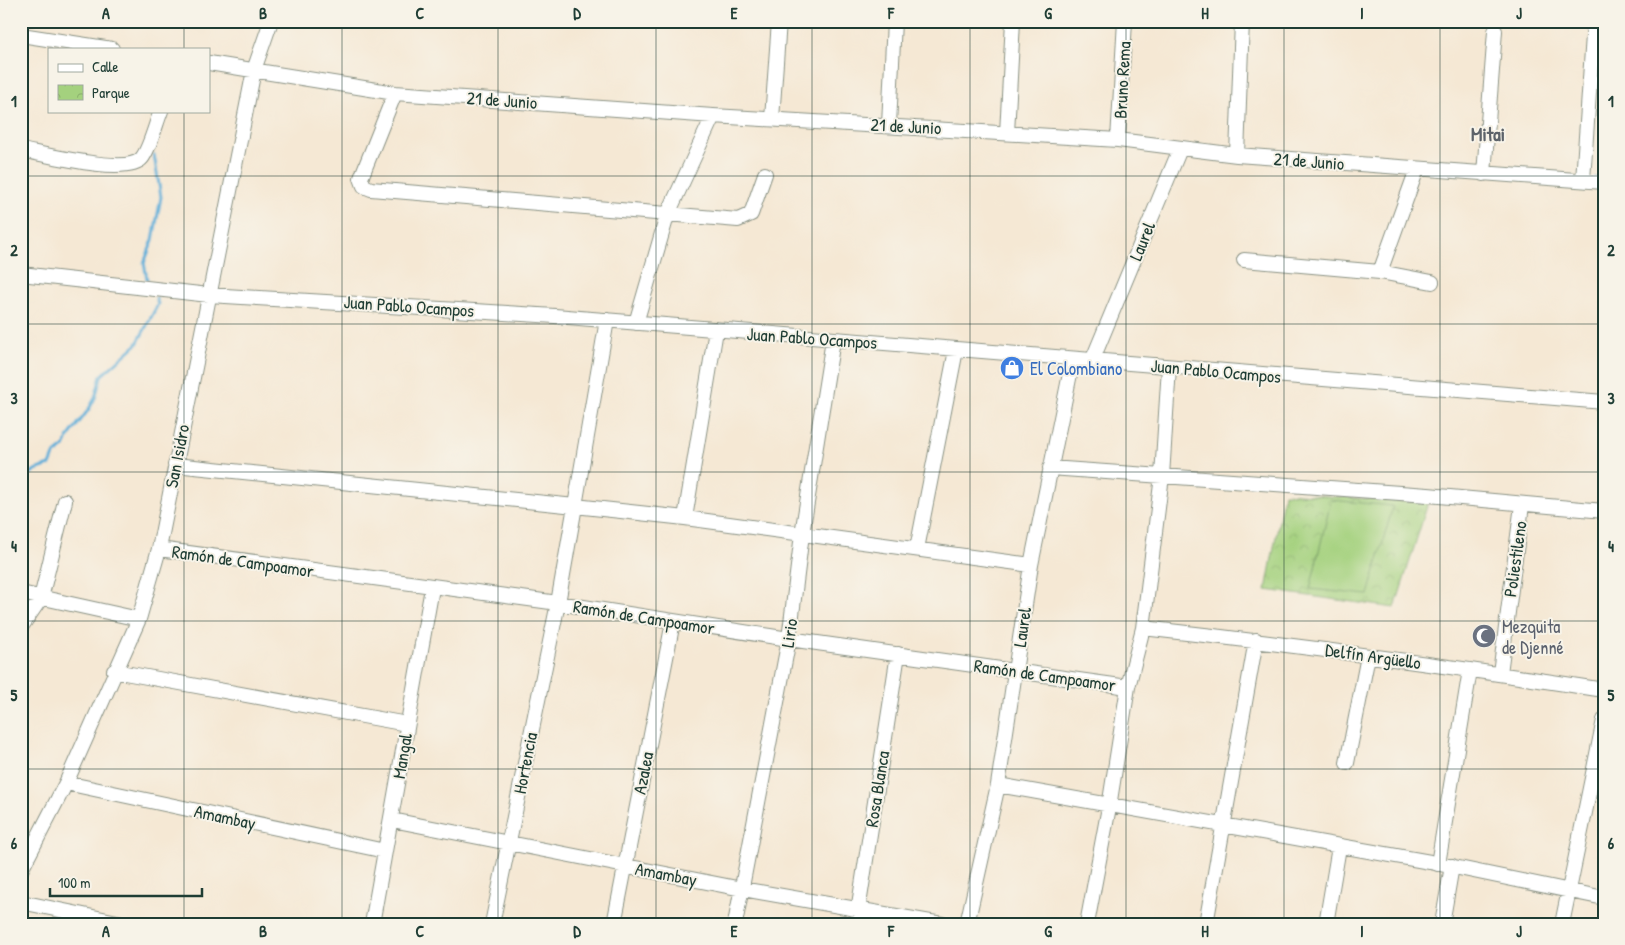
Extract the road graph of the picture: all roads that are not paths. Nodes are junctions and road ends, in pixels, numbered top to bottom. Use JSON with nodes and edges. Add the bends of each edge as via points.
{"nodes":[{"id":1,"x":271,"y":21,"type":"edge"},
{"id":2,"x":778,"y":21,"type":"edge"},
{"id":3,"x":894,"y":21,"type":"edge"},
{"id":4,"x":1013,"y":21,"type":"edge"},
{"id":5,"x":1126,"y":21,"type":"edge"},
{"id":6,"x":1242,"y":21,"type":"edge"},
{"id":7,"x":1594,"y":21,"type":"edge"},
{"id":8,"x":1495,"y":31,"type":"dead end"},
{"id":9,"x":21,"y":35,"type":"edge"},
{"id":10,"x":106,"y":48,"type":"edge"},
{"id":11,"x":210,"y":63,"type":"edge"},
{"id":12,"x":254,"y":70,"type":"junction"},
{"id":13,"x":395,"y":93,"type":"junction"},
{"id":14,"x":161,"y":112,"type":"edge"},
{"id":15,"x":713,"y":116,"type":"junction"},
{"id":16,"x":772,"y":119,"type":"junction"},
{"id":17,"x":889,"y":125,"type":"junction"},
{"id":18,"x":1007,"y":132,"type":"junction"},
{"id":19,"x":1118,"y":140,"type":"junction"},
{"id":20,"x":1180,"y":149,"type":"junction"},
{"id":21,"x":21,"y":150,"type":"edge"},
{"id":22,"x":1237,"y":155,"type":"junction"},
{"id":23,"x":1417,"y":169,"type":"junction"},
{"id":24,"x":765,"y":174,"type":"dead end"},
{"id":25,"x":1484,"y":174,"type":"junction"},
{"id":26,"x":1582,"y":180,"type":"junction"},
{"id":27,"x":1604,"y":182,"type":"edge"},
{"id":28,"x":667,"y":216,"type":"junction"},
{"id":29,"x":1244,"y":260,"type":"dead end"},
{"id":30,"x":1380,"y":272,"type":"junction"},
{"id":31,"x":21,"y":274,"type":"edge"},
{"id":32,"x":1432,"y":282,"type":"dead end"},
{"id":33,"x":209,"y":295,"type":"junction"},
{"id":34,"x":607,"y":320,"type":"junction"},
{"id":35,"x":636,"y":322,"type":"junction"},
{"id":36,"x":716,"y":330,"type":"junction"},
{"id":37,"x":833,"y":340,"type":"junction"},
{"id":38,"x":956,"y":350,"type":"junction"},
{"id":39,"x":1072,"y":359,"type":"junction"},
{"id":40,"x":1092,"y":361,"type":"junction"},
{"id":41,"x":1169,"y":367,"type":"junction"},
{"id":42,"x":1604,"y":402,"type":"edge"},
{"id":43,"x":175,"y":465,"type":"junction"},
{"id":44,"x":1050,"y":468,"type":"junction"},
{"id":45,"x":1162,"y":476,"type":"junction"},
{"id":46,"x":65,"y":501,"type":"dead end"},
{"id":47,"x":1522,"y":505,"type":"junction"},
{"id":48,"x":575,"y":506,"type":"junction"},
{"id":49,"x":1604,"y":511,"type":"edge"},
{"id":50,"x":685,"y":518,"type":"junction"},
{"id":51,"x":802,"y":534,"type":"junction"},
{"id":52,"x":159,"y":549,"type":"junction"},
{"id":53,"x":917,"y":549,"type":"junction"},
{"id":54,"x":1031,"y":565,"type":"junction"},
{"id":55,"x":432,"y":588,"type":"junction"},
{"id":56,"x":21,"y":593,"type":"edge"},
{"id":57,"x":40,"y":598,"type":"junction"},
{"id":58,"x":558,"y":603,"type":"junction"},
{"id":59,"x":139,"y":619,"type":"junction"},
{"id":60,"x":672,"y":622,"type":"junction"},
{"id":61,"x":21,"y":627,"type":"edge"},
{"id":62,"x":1142,"y":628,"type":"junction"},
{"id":63,"x":789,"y":639,"type":"junction"},
{"id":64,"x":1256,"y":640,"type":"junction"},
{"id":65,"x":898,"y":654,"type":"junction"},
{"id":66,"x":1368,"y":656,"type":"junction"},
{"id":67,"x":1017,"y":670,"type":"junction"},
{"id":68,"x":1470,"y":670,"type":"junction"},
{"id":69,"x":114,"y":671,"type":"junction"},
{"id":70,"x":1500,"y":673,"type":"junction"},
{"id":71,"x":1128,"y":687,"type":"junction"},
{"id":72,"x":1604,"y":690,"type":"edge"},
{"id":73,"x":1604,"y":720,"type":"edge"},
{"id":74,"x":406,"y":724,"type":"junction"},
{"id":75,"x":1347,"y":763,"type":"dead end"},
{"id":76,"x":66,"y":783,"type":"junction"},
{"id":77,"x":998,"y":786,"type":"junction"},
{"id":78,"x":1109,"y":807,"type":"junction"},
{"id":79,"x":392,"y":820,"type":"junction"},
{"id":80,"x":1225,"y":825,"type":"junction"},
{"id":81,"x":509,"y":843,"type":"junction"},
{"id":82,"x":1339,"y":847,"type":"junction"},
{"id":83,"x":385,"y":851,"type":"junction"},
{"id":84,"x":1445,"y":865,"type":"junction"},
{"id":85,"x":625,"y":866,"type":"junction"},
{"id":86,"x":21,"y":870,"type":"edge"},
{"id":87,"x":742,"y":889,"type":"junction"},
{"id":88,"x":1568,"y":892,"type":"junction"},
{"id":89,"x":1604,"y":898,"type":"edge"},
{"id":90,"x":21,"y":902,"type":"edge"},
{"id":91,"x":859,"y":908,"type":"junction"},
{"id":92,"x":127,"y":924,"type":"edge"},
{"id":93,"x":372,"y":924,"type":"edge"},
{"id":94,"x":492,"y":924,"type":"edge"},
{"id":95,"x":614,"y":924,"type":"edge"},
{"id":96,"x":734,"y":924,"type":"edge"},
{"id":97,"x":856,"y":924,"type":"edge"},
{"id":98,"x":942,"y":924,"type":"edge"},
{"id":99,"x":967,"y":924,"type":"edge"},
{"id":100,"x":1087,"y":924,"type":"edge"},
{"id":101,"x":1206,"y":924,"type":"edge"},
{"id":102,"x":1326,"y":924,"type":"edge"},
{"id":103,"x":1442,"y":924,"type":"edge"},
{"id":104,"x":1562,"y":924,"type":"edge"}],
"edges":[{"from":1,"to":12,"type":"street","name":"San Isidro"},
{"from":2,"to":16,"type":"street"},
{"from":3,"to":17,"type":"street"},
{"from":4,"to":18,"type":"street"},
{"from":5,"to":19,"type":"street","name":"Bruno Rema"},
{"from":6,"to":22,"type":"street"},
{"from":7,"to":26,"type":"street"},
{"from":8,"to":25,"type":"street"},
{"from":9,"to":10,"type":"street"},
{"from":11,"to":12,"type":"street","name":"21 de Junio"},
{"from":12,"to":13,"type":"street","name":"21 de Junio"},
{"from":12,"to":33,"type":"street","name":"San Isidro"},
{"from":13,"to":15,"type":"street","name":"21 de Junio"},
{"from":13,"to":28,"type":"street","via":[[361,178],[364,186]]},
{"from":14,"to":21,"type":"street","via":[[142,159],[134,163],[109,165]]},
{"from":15,"to":16,"type":"street","name":"21 de Junio"},
{"from":15,"to":28,"type":"street"},
{"from":16,"to":17,"type":"street","name":"21 de Junio"},
{"from":17,"to":18,"type":"street","name":"21 de Junio"},
{"from":18,"to":19,"type":"street","name":"21 de Junio"},
{"from":19,"to":20,"type":"street","name":"21 de Junio"},
{"from":20,"to":22,"type":"street","name":"21 de Junio"},
{"from":20,"to":40,"type":"street","name":"Laurel"},
{"from":22,"to":23,"type":"street","name":"21 de Junio"},
{"from":23,"to":25,"type":"street","name":"21 de Junio"},
{"from":23,"to":30,"type":"street"},
{"from":24,"to":28,"type":"street","via":[[747,218]]},
{"from":25,"to":26,"type":"street","name":"21 de Junio"},
{"from":26,"to":27,"type":"street","name":"21 de Junio"},
{"from":28,"to":35,"type":"street"},
{"from":29,"to":30,"type":"street"},
{"from":30,"to":32,"type":"street"},
{"from":31,"to":33,"type":"street","name":"Juan Pablo Ocampos"},
{"from":33,"to":34,"type":"street","name":"Juan Pablo Ocampos"},
{"from":33,"to":43,"type":"street","name":"San Isidro"},
{"from":34,"to":35,"type":"street","name":"Juan Pablo Ocampos"},
{"from":34,"to":48,"type":"street","name":"Hortencia"},
{"from":35,"to":36,"type":"street","name":"Juan Pablo Ocampos"},
{"from":36,"to":37,"type":"street","name":"Juan Pablo Ocampos"},
{"from":36,"to":50,"type":"street"},
{"from":37,"to":38,"type":"street","name":"Juan Pablo Ocampos"},
{"from":37,"to":51,"type":"street","name":"Lirio"},
{"from":38,"to":39,"type":"street","name":"Juan Pablo Ocampos"},
{"from":38,"to":53,"type":"street"},
{"from":39,"to":40,"type":"street","name":"Juan Pablo Ocampos"},
{"from":39,"to":44,"type":"street","name":"Laurel"},
{"from":40,"to":41,"type":"street","name":"Juan Pablo Ocampos"},
{"from":41,"to":42,"type":"street","name":"Juan Pablo Ocampos"},
{"from":41,"to":45,"type":"street"},
{"from":43,"to":48,"type":"street"},
{"from":43,"to":52,"type":"street","name":"San Isidro"},
{"from":44,"to":45,"type":"street"},
{"from":44,"to":54,"type":"street","name":"Laurel"},
{"from":45,"to":47,"type":"street"},
{"from":45,"to":62,"type":"street"},
{"from":46,"to":57,"type":"street"},
{"from":47,"to":49,"type":"street"},
{"from":47,"to":70,"type":"street","name":"Poliestileno"},
{"from":48,"to":50,"type":"street"},
{"from":48,"to":58,"type":"street","name":"Hortencia"},
{"from":50,"to":51,"type":"street"},
{"from":51,"to":53,"type":"street"},
{"from":51,"to":63,"type":"street","name":"Lirio"},
{"from":52,"to":55,"type":"street","name":"Ramón de Campoamor"},
{"from":52,"to":59,"type":"street","name":"San Isidro"},
{"from":53,"to":54,"type":"street"},
{"from":54,"to":67,"type":"street","name":"Laurel"},
{"from":55,"to":58,"type":"street","name":"Ramón de Campoamor"},
{"from":55,"to":74,"type":"street","name":"Mangal"},
{"from":56,"to":57,"type":"street"},
{"from":57,"to":59,"type":"street"},
{"from":57,"to":61,"type":"street"},
{"from":58,"to":60,"type":"street","name":"Ramón de Campoamor"},
{"from":58,"to":81,"type":"street","name":"Hortencia"},
{"from":59,"to":69,"type":"street","name":"San Isidro"},
{"from":60,"to":63,"type":"street","name":"Ramón de Campoamor"},
{"from":60,"to":85,"type":"street","name":"Azalea"},
{"from":62,"to":64,"type":"street","name":"Delfín Argüello"},
{"from":62,"to":71,"type":"street"},
{"from":63,"to":65,"type":"street","name":"Ramón de Campoamor"},
{"from":63,"to":87,"type":"street","name":"Lirio"},
{"from":64,"to":66,"type":"street","name":"Delfín Argüello"},
{"from":64,"to":80,"type":"street"},
{"from":65,"to":67,"type":"street","name":"Ramón de Campoamor"},
{"from":65,"to":91,"type":"street","name":"Rosa Blanca"},
{"from":66,"to":68,"type":"street","name":"Delfín Argüello"},
{"from":66,"to":75,"type":"street"},
{"from":67,"to":71,"type":"street","name":"Ramón de Campoamor"},
{"from":67,"to":77,"type":"street","name":"Laurel"},
{"from":68,"to":70,"type":"street","name":"Delfín Argüello"},
{"from":68,"to":84,"type":"street"},
{"from":69,"to":74,"type":"street"},
{"from":69,"to":76,"type":"street","name":"San Isidro"},
{"from":70,"to":72,"type":"street","name":"Delfín Argüello"},
{"from":71,"to":78,"type":"street"},
{"from":73,"to":88,"type":"street"},
{"from":74,"to":79,"type":"street","name":"Mangal"},
{"from":76,"to":83,"type":"street","name":"Amambay"},
{"from":76,"to":86,"type":"street","name":"San Isidro"},
{"from":77,"to":78,"type":"street"},
{"from":77,"to":99,"type":"street","name":"Laurel"},
{"from":78,"to":80,"type":"street"},
{"from":78,"to":100,"type":"street"},
{"from":79,"to":81,"type":"street","name":"Amambay"},
{"from":79,"to":83,"type":"street","name":"Mangal"},
{"from":80,"to":82,"type":"street"},
{"from":80,"to":101,"type":"street"},
{"from":81,"to":85,"type":"street","name":"Amambay"},
{"from":81,"to":94,"type":"street","name":"Hortencia"},
{"from":82,"to":84,"type":"street"},
{"from":82,"to":102,"type":"street"},
{"from":83,"to":93,"type":"street","name":"Mangal"},
{"from":84,"to":88,"type":"street"},
{"from":84,"to":103,"type":"street"},
{"from":85,"to":87,"type":"street","name":"Amambay"},
{"from":85,"to":95,"type":"street","name":"Azalea"},
{"from":87,"to":91,"type":"street","name":"Amambay"},
{"from":87,"to":96,"type":"street","name":"Lirio"},
{"from":88,"to":89,"type":"street"},
{"from":88,"to":104,"type":"street"},
{"from":90,"to":92,"type":"street"},
{"from":91,"to":97,"type":"street","name":"Rosa Blanca"},
{"from":91,"to":98,"type":"street","name":"Amambay"}]}
